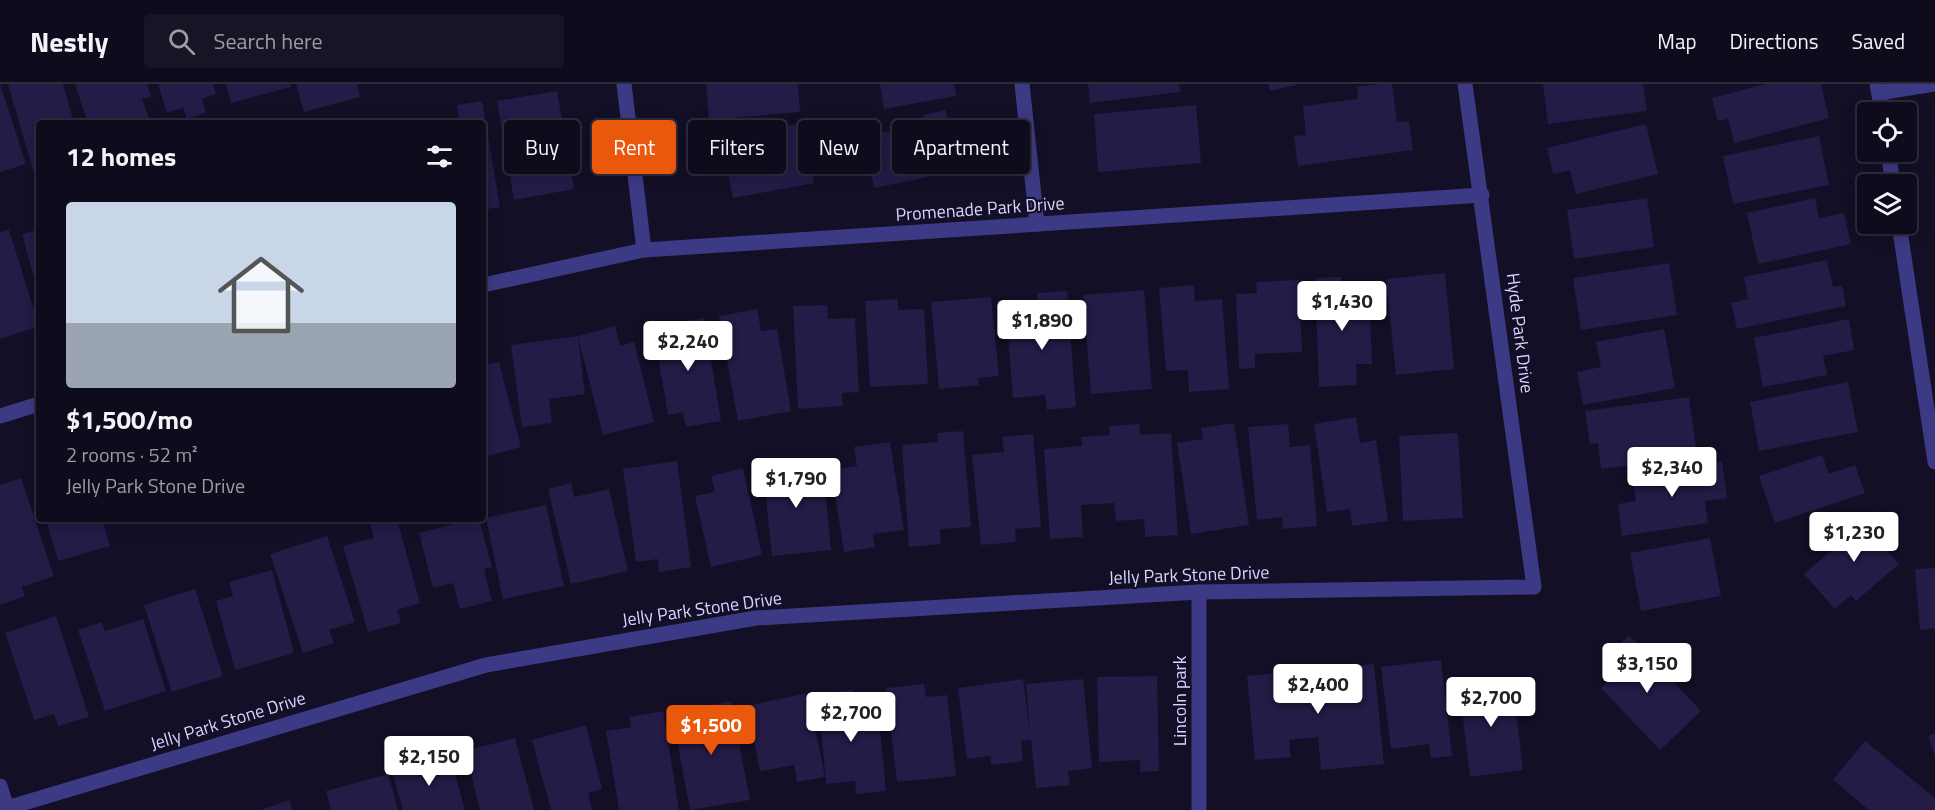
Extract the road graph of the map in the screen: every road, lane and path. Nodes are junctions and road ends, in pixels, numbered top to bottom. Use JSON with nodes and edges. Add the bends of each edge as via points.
{"nodes":[{"id":1,"x":624,"y":84,"type":"edge"},
{"id":2,"x":1022,"y":84,"type":"edge"},
{"id":3,"x":1465,"y":84,"type":"edge"},
{"id":4,"x":1935,"y":84,"type":"edge"},
{"id":5,"x":1878,"y":88,"type":"edge"},
{"id":6,"x":1482,"y":195,"type":"junction"},
{"id":7,"x":1037,"y":224,"type":"junction"},
{"id":8,"x":1901,"y":234,"type":"edge"},
{"id":9,"x":644,"y":250,"type":"junction"},
{"id":10,"x":486,"y":284,"type":"edge"},
{"id":11,"x":36,"y":405,"type":"edge"},
{"id":12,"x":0,"y":416,"type":"edge"},
{"id":13,"x":1935,"y":462,"type":"edge"},
{"id":14,"x":1534,"y":588,"type":"joint"},
{"id":15,"x":1199,"y":592,"type":"junction"},
{"id":16,"x":0,"y":786,"type":"edge"},
{"id":17,"x":1198,"y":810,"type":"edge"}],
"edges":[{"from":1,"to":9,"type":"street"},
{"from":2,"to":7,"type":"street"},
{"from":3,"to":6,"type":"street","name":"Hyde Park Drive"},
{"from":4,"to":5,"type":"street"},
{"from":6,"to":7,"type":"street","name":"Promenade Park Drive"},
{"from":6,"to":14,"type":"street","name":"Hyde Park Drive"},
{"from":7,"to":9,"type":"street","name":"Promenade Park Drive"},
{"from":8,"to":13,"type":"street"},
{"from":9,"to":10,"type":"street","name":"Promenade Park Drive"},
{"from":11,"to":12,"type":"street"},
{"from":14,"to":15,"type":"street","name":"Jelly Park Stone Drive"},
{"from":15,"to":16,"type":"street","name":"Jelly Park Stone Drive","via":[[756,618],[486,665],[7,808]]},
{"from":15,"to":17,"type":"street","name":"Lincoln park"}]}
